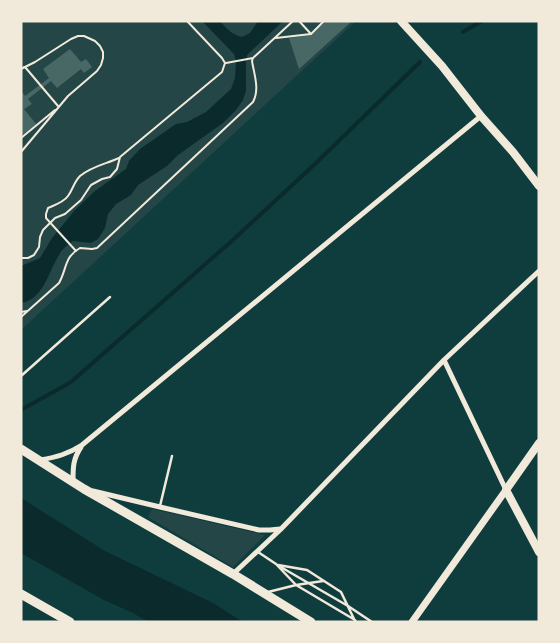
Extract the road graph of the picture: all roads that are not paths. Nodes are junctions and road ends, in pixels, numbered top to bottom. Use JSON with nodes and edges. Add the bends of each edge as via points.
{"nodes":[{"id":1,"x":401,"y":21,"type":"edge"},
{"id":2,"x":481,"y":116,"type":"junction"},
{"id":3,"x":539,"y":186,"type":"edge"},
{"id":4,"x":539,"y":271,"type":"edge"},
{"id":5,"x":110,"y":297,"type":"dead end"},
{"id":6,"x":444,"y":360,"type":"junction"},
{"id":7,"x":21,"y":376,"type":"edge"},
{"id":8,"x":539,"y":443,"type":"edge"},
{"id":9,"x":82,"y":445,"type":"junction"},
{"id":10,"x":21,"y":449,"type":"edge"},
{"id":11,"x":172,"y":456,"type":"dead end"},
{"id":12,"x":40,"y":460,"type":"junction"},
{"id":13,"x":73,"y":482,"type":"junction"},
{"id":14,"x":84,"y":489,"type":"junction"},
{"id":15,"x":506,"y":490,"type":"junction"},
{"id":16,"x":160,"y":508,"type":"junction"},
{"id":17,"x":281,"y":529,"type":"junction"},
{"id":18,"x":257,"y":551,"type":"junction"},
{"id":19,"x":539,"y":552,"type":"edge"},
{"id":20,"x":276,"y":564,"type":"junction"},
{"id":21,"x":233,"y":574,"type":"junction"},
{"id":22,"x":325,"y":581,"type":"junction"},
{"id":23,"x":309,"y":584,"type":"junction"},
{"id":24,"x":296,"y":585,"type":"junction"},
{"id":25,"x":264,"y":593,"type":"junction"},
{"id":26,"x":21,"y":594,"type":"edge"},
{"id":27,"x":348,"y":606,"type":"junction"},
{"id":28,"x":355,"y":621,"type":"edge"},
{"id":29,"x":70,"y":622,"type":"edge"},
{"id":30,"x":311,"y":622,"type":"edge"},
{"id":31,"x":372,"y":622,"type":"edge"},
{"id":32,"x":412,"y":622,"type":"edge"}],
"edges":[{"from":1,"to":2,"type":"main road"},
{"from":2,"to":3,"type":"main road"},
{"from":2,"to":9,"type":"street"},
{"from":4,"to":6,"type":"street"},
{"from":5,"to":7,"type":"lane"},
{"from":6,"to":15,"type":"street"},
{"from":6,"to":17,"type":"street"},
{"from":8,"to":15,"type":"main road"},
{"from":9,"to":12,"type":"street","via":[[60,456]]},
{"from":9,"to":13,"type":"street","via":[[75,455]]},
{"from":10,"to":12,"type":"highway"},
{"from":11,"to":16,"type":"lane"},
{"from":12,"to":13,"type":"highway"},
{"from":13,"to":14,"type":"highway"},
{"from":14,"to":16,"type":"street"},
{"from":14,"to":21,"type":"highway"},
{"from":15,"to":19,"type":"main road"},
{"from":15,"to":32,"type":"street"},
{"from":16,"to":17,"type":"street","via":[[259,530]]},
{"from":17,"to":18,"type":"street"},
{"from":18,"to":20,"type":"lane"},
{"from":18,"to":21,"type":"street"},
{"from":20,"to":22,"type":"lane","via":[[307,570]]},
{"from":20,"to":23,"type":"lane"},
{"from":20,"to":24,"type":"lane"},
{"from":21,"to":25,"type":"highway"},
{"from":22,"to":23,"type":"lane"},
{"from":22,"to":27,"type":"lane","via":[[341,592]]},
{"from":23,"to":24,"type":"lane"},
{"from":23,"to":27,"type":"lane"},
{"from":24,"to":25,"type":"lane"},
{"from":24,"to":28,"type":"lane"},
{"from":25,"to":30,"type":"highway"},
{"from":26,"to":29,"type":"highway"},
{"from":27,"to":28,"type":"lane"},
{"from":27,"to":31,"type":"lane"}]}
